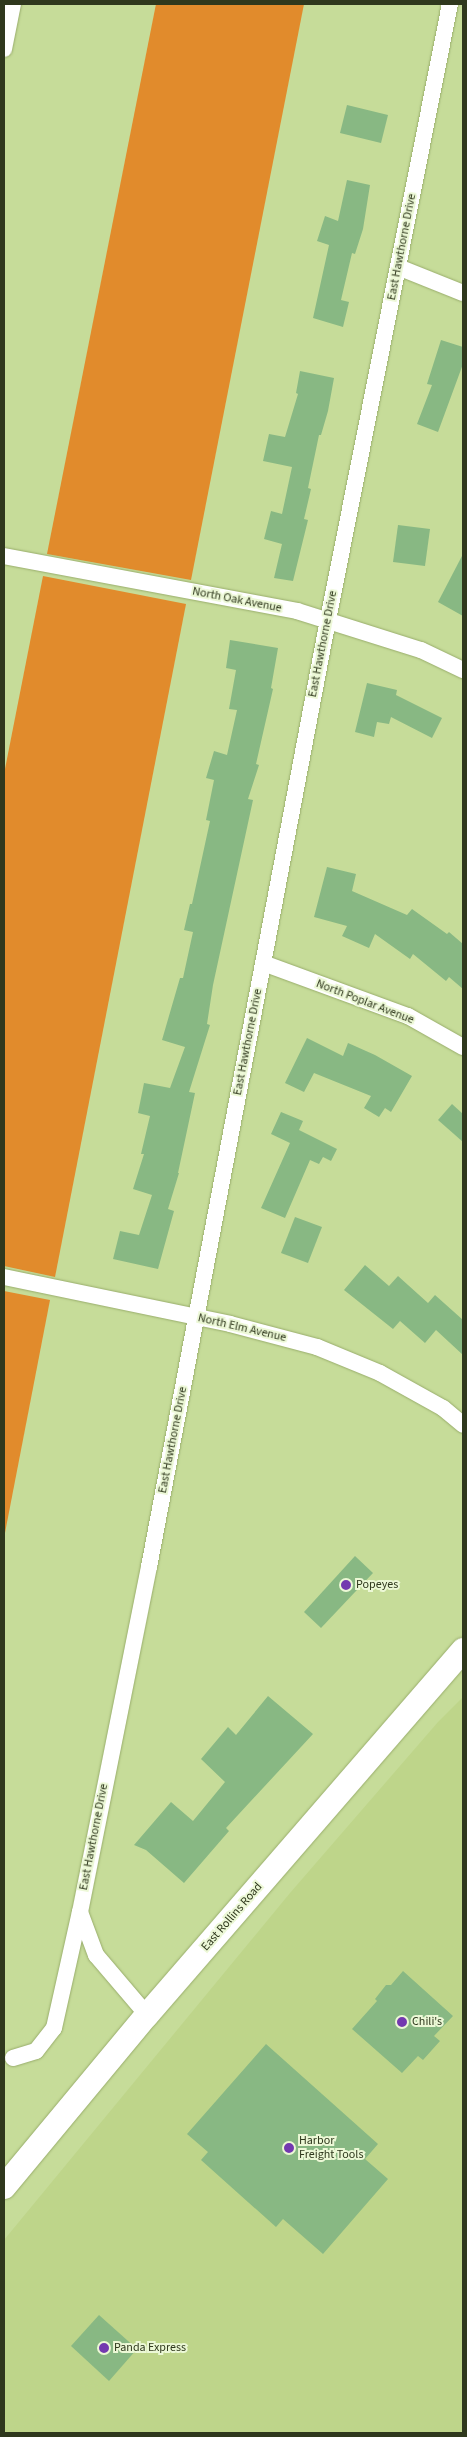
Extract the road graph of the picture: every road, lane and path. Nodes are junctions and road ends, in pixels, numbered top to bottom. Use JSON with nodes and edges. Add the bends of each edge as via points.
{"nodes":[{"id":1,"x":13,"y":4,"type":"edge"},
{"id":2,"x":450,"y":4,"type":"edge"},
{"id":3,"x":4,"y":49,"type":"edge"},
{"id":4,"x":398,"y":267,"type":"junction"},
{"id":5,"x":463,"y":294,"type":"edge"},
{"id":6,"x":4,"y":556,"type":"edge"},
{"id":7,"x":328,"y":620,"type":"junction"},
{"id":8,"x":463,"y":670,"type":"edge"},
{"id":9,"x":263,"y":963,"type":"junction"},
{"id":10,"x":463,"y":1047,"type":"edge"},
{"id":11,"x":4,"y":1277,"type":"edge"},
{"id":12,"x":196,"y":1317,"type":"junction"},
{"id":13,"x":463,"y":1425,"type":"edge"},
{"id":14,"x":463,"y":1650,"type":"edge"},
{"id":15,"x":80,"y":1912,"type":"junction"},
{"id":16,"x":147,"y":2015,"type":"junction"},
{"id":17,"x":13,"y":2058,"type":"dead end"},
{"id":18,"x":4,"y":2187,"type":"edge"}],
"edges":[{"from":1,"to":3,"type":"street"},
{"from":2,"to":4,"type":"street","name":"East Hawthorne Drive"},
{"from":4,"to":5,"type":"street"},
{"from":4,"to":7,"type":"street","name":"East Hawthorne Drive"},
{"from":6,"to":7,"type":"street","name":"North Oak Avenue","via":[[297,611]]},
{"from":7,"to":8,"type":"street","name":"North Oak Avenue","via":[[421,650]]},
{"from":7,"to":9,"type":"street","name":"East Hawthorne Drive"},
{"from":9,"to":10,"type":"street","name":"North Poplar Avenue","via":[[408,1016]]},
{"from":9,"to":12,"type":"street","name":"East Hawthorne Drive"},
{"from":11,"to":12,"type":"street","name":"North Elm Avenue"},
{"from":12,"to":13,"type":"street","name":"North Elm Avenue","via":[[317,1347],[380,1373],[443,1408]]},
{"from":12,"to":15,"type":"street","name":"East Hawthorne Drive"},
{"from":14,"to":16,"type":"main road","name":"East Rollins Road"},
{"from":15,"to":16,"type":"street","via":[[96,1955]]},
{"from":15,"to":17,"type":"street","name":"East Hawthorne Drive","via":[[54,2028],[36,2051]]},
{"from":16,"to":18,"type":"main road","name":"East Rollins Road"}]}
